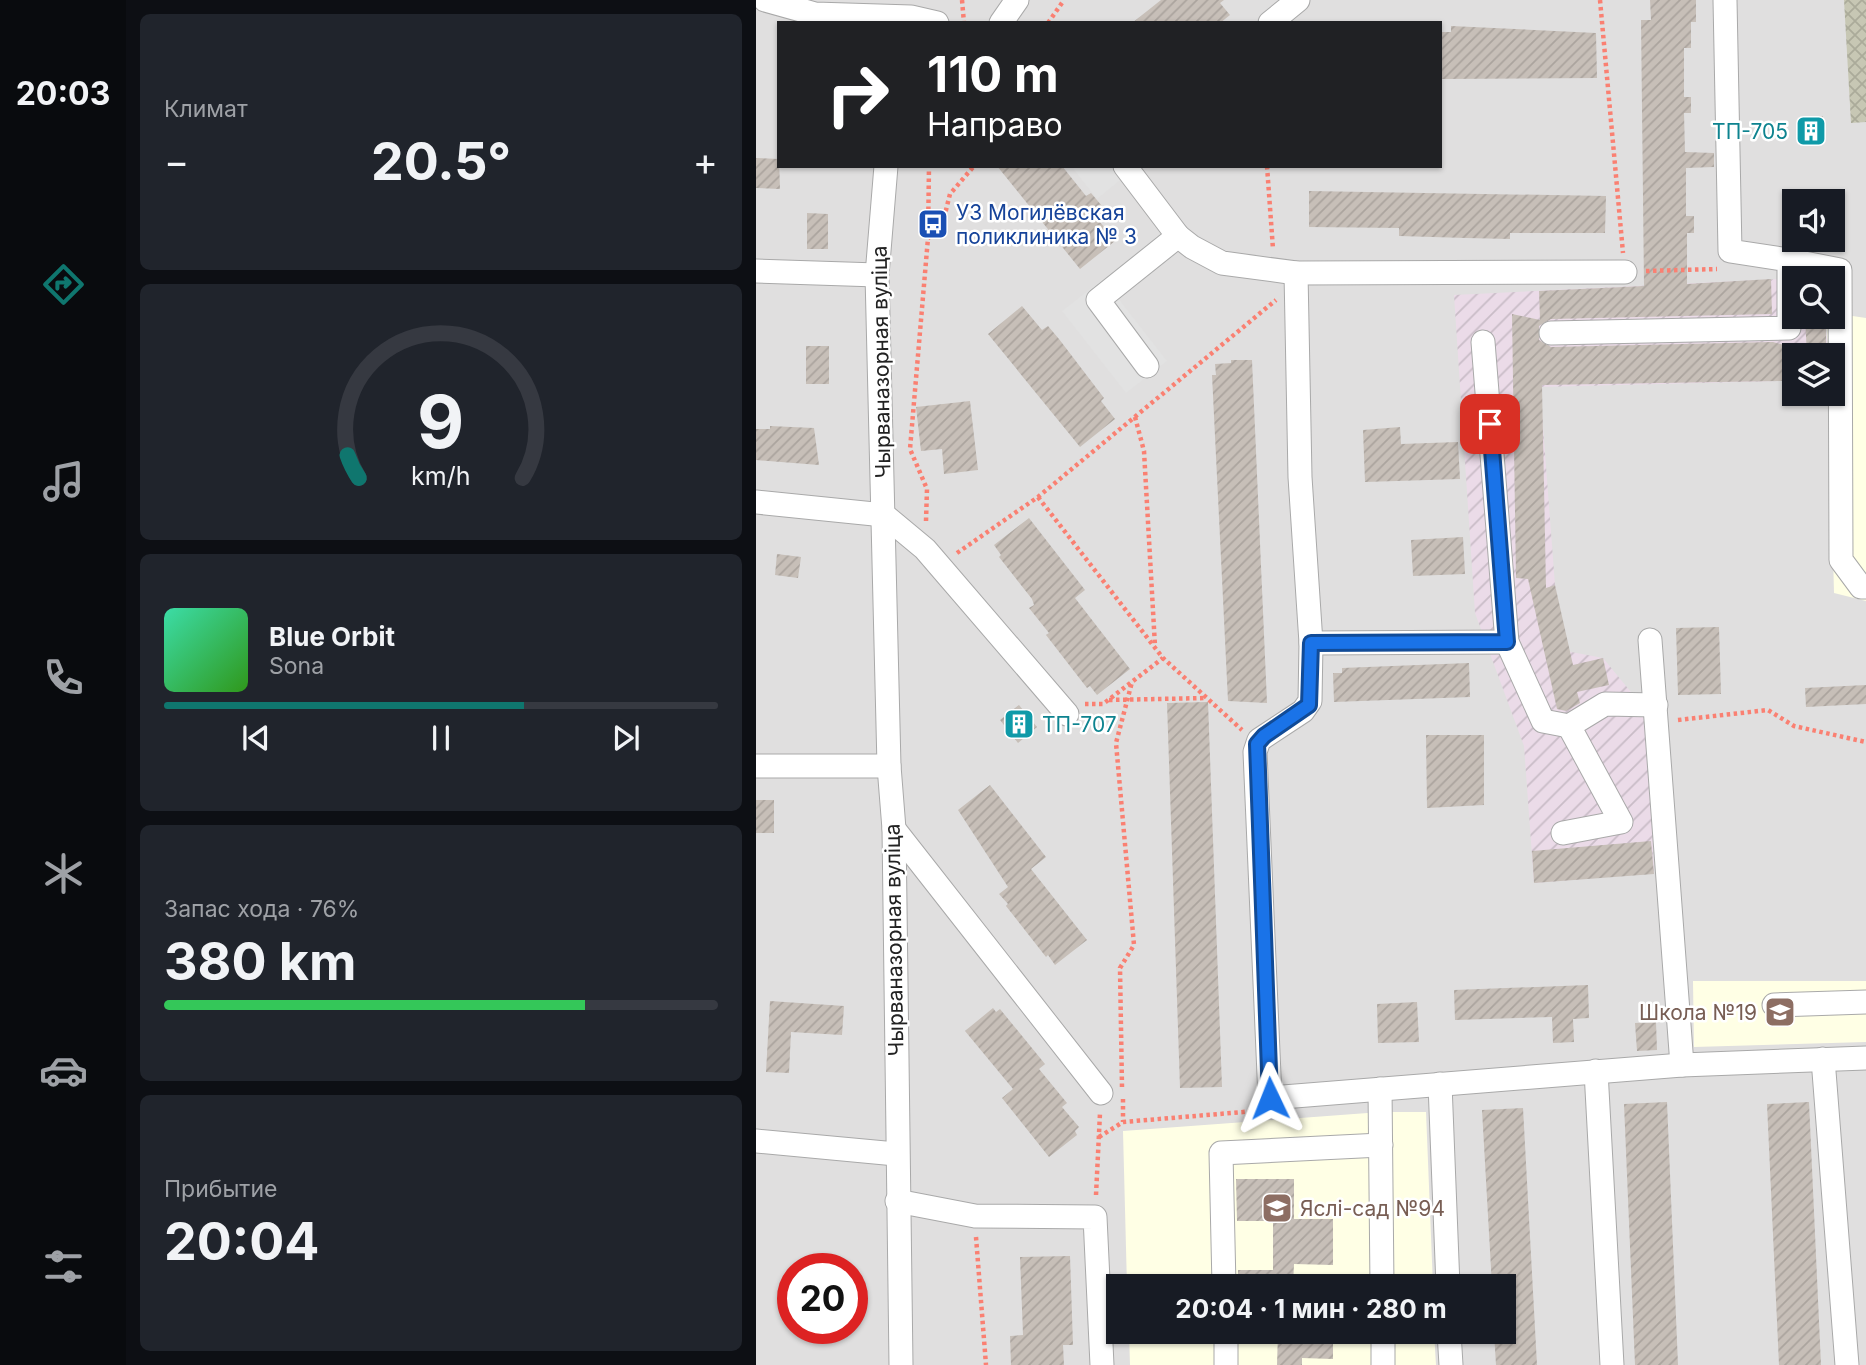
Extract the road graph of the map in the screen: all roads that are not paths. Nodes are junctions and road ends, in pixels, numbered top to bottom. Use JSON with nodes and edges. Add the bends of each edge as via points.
{"nodes":[{"id":1,"x":765,"y":0,"type":"edge"},
{"id":2,"x":1017,"y":0,"type":"edge"},
{"id":3,"x":1298,"y":0,"type":"edge"},
{"id":4,"x":1725,"y":0,"type":"edge"},
{"id":5,"x":912,"y":13,"type":"edge"},
{"id":6,"x":931,"y":21,"type":"edge"},
{"id":7,"x":1002,"y":21,"type":"edge"},
{"id":8,"x":1272,"y":21,"type":"edge"},
{"id":9,"x":886,"y":168,"type":"edge"},
{"id":10,"x":1127,"y":168,"type":"edge"},
{"id":11,"x":1178,"y":236,"type":"junction"},
{"id":12,"x":1790,"y":260,"type":"junction"},
{"id":13,"x":756,"y":271,"type":"edge"},
{"id":14,"x":1625,"y":272,"type":"road end"},
{"id":15,"x":877,"y":275,"type":"junction"},
{"id":16,"x":1289,"y":275,"type":"junction"},
{"id":17,"x":1551,"y":333,"type":"dead end"},
{"id":18,"x":1483,"y":342,"type":"dead end"},
{"id":19,"x":1147,"y":366,"type":"dead end"},
{"id":20,"x":756,"y":502,"type":"edge"},
{"id":21,"x":884,"y":515,"type":"junction"},
{"id":22,"x":1866,"y":587,"type":"edge"},
{"id":23,"x":1650,"y":640,"type":"dead end"},
{"id":24,"x":1507,"y":642,"type":"junction"},
{"id":25,"x":1311,"y":643,"type":"junction"},
{"id":26,"x":1063,"y":710,"type":"road end"},
{"id":27,"x":1656,"y":714,"type":"junction"},
{"id":28,"x":1569,"y":726,"type":"junction"},
{"id":29,"x":756,"y":766,"type":"edge"},
{"id":30,"x":889,"y":766,"type":"junction"},
{"id":31,"x":894,"y":829,"type":"junction"},
{"id":32,"x":1563,"y":833,"type":"dead end"},
{"id":33,"x":1866,"y":1002,"type":"edge"},
{"id":34,"x":1774,"y":1004,"type":"dead end"},
{"id":35,"x":1866,"y":1058,"type":"edge"},
{"id":36,"x":1823,"y":1059,"type":"junction"},
{"id":37,"x":1682,"y":1065,"type":"junction"},
{"id":38,"x":1596,"y":1071,"type":"junction"},
{"id":39,"x":1440,"y":1084,"type":"junction"},
{"id":40,"x":1380,"y":1089,"type":"junction"},
{"id":41,"x":1101,"y":1093,"type":"road end"},
{"id":42,"x":756,"y":1140,"type":"edge"},
{"id":43,"x":1381,"y":1145,"type":"junction"},
{"id":44,"x":897,"y":1154,"type":"junction"},
{"id":45,"x":897,"y":1201,"type":"junction"},
{"id":46,"x":1224,"y":1274,"type":"edge"},
{"id":47,"x":1382,"y":1274,"type":"edge"},
{"id":48,"x":1448,"y":1274,"type":"edge"},
{"id":49,"x":1226,"y":1344,"type":"edge"},
{"id":50,"x":1383,"y":1344,"type":"edge"},
{"id":51,"x":1450,"y":1344,"type":"edge"},
{"id":52,"x":901,"y":1365,"type":"edge"},
{"id":53,"x":1102,"y":1365,"type":"edge"},
{"id":54,"x":1226,"y":1365,"type":"edge"},
{"id":55,"x":1383,"y":1365,"type":"edge"},
{"id":56,"x":1451,"y":1365,"type":"edge"},
{"id":57,"x":1612,"y":1365,"type":"edge"},
{"id":58,"x":1847,"y":1365,"type":"edge"}],
"edges":[{"from":1,"to":5,"type":"street","via":[[815,14]]},
{"from":2,"to":7,"type":"street"},
{"from":3,"to":8,"type":"street"},
{"from":4,"to":12,"type":"street","via":[[1730,251]]},
{"from":5,"to":6,"type":"street"},
{"from":9,"to":15,"type":"street","name":"Чырваназорная вуліца"},
{"from":10,"to":11,"type":"street"},
{"from":11,"to":16,"type":"street","via":[[1222,263]]},
{"from":11,"to":19,"type":"street","via":[[1098,300]]},
{"from":12,"to":17,"type":"street","via":[[1789,328]]},
{"from":12,"to":22,"type":"street","via":[[1840,270],[1841,560],[1861,587]]},
{"from":13,"to":15,"type":"street"},
{"from":14,"to":16,"type":"street"},
{"from":15,"to":21,"type":"street","name":"Чырваназорная вуліца"},
{"from":16,"to":25,"type":"street"},
{"from":18,"to":24,"type":"street"},
{"from":20,"to":21,"type":"street"},
{"from":21,"to":26,"type":"street","via":[[932,557]]},
{"from":21,"to":30,"type":"street","name":"Чырваназорная вуліца"},
{"from":23,"to":27,"type":"street"},
{"from":24,"to":25,"type":"street"},
{"from":24,"to":28,"type":"street","via":[[1543,722]]},
{"from":25,"to":40,"type":"street","via":[[1309,705],[1257,744],[1270,1098]]},
{"from":27,"to":28,"type":"street","via":[[1605,704]]},
{"from":27,"to":37,"type":"street"},
{"from":28,"to":32,"type":"street","via":[[1621,822]]},
{"from":29,"to":30,"type":"street"},
{"from":30,"to":31,"type":"street","name":"Чырваназорная вуліца"},
{"from":31,"to":41,"type":"street"},
{"from":31,"to":44,"type":"street","name":"Чырваназорная вуліца"},
{"from":33,"to":34,"type":"street"},
{"from":35,"to":36,"type":"street"},
{"from":36,"to":37,"type":"street"},
{"from":36,"to":58,"type":"street"},
{"from":37,"to":38,"type":"street"},
{"from":38,"to":39,"type":"street"},
{"from":38,"to":57,"type":"street"},
{"from":39,"to":40,"type":"street"},
{"from":39,"to":48,"type":"street"},
{"from":40,"to":43,"type":"street"},
{"from":42,"to":44,"type":"street"},
{"from":43,"to":46,"type":"street","via":[[1221,1153]]},
{"from":43,"to":47,"type":"street"},
{"from":44,"to":45,"type":"street","name":"Чырваназорная вуліца"},
{"from":45,"to":52,"type":"street","name":"Чырваназорная вуліца"},
{"from":45,"to":53,"type":"street","via":[[975,1216],[1095,1217]]},
{"from":49,"to":54,"type":"street"},
{"from":50,"to":55,"type":"street"},
{"from":51,"to":56,"type":"street"}]}
